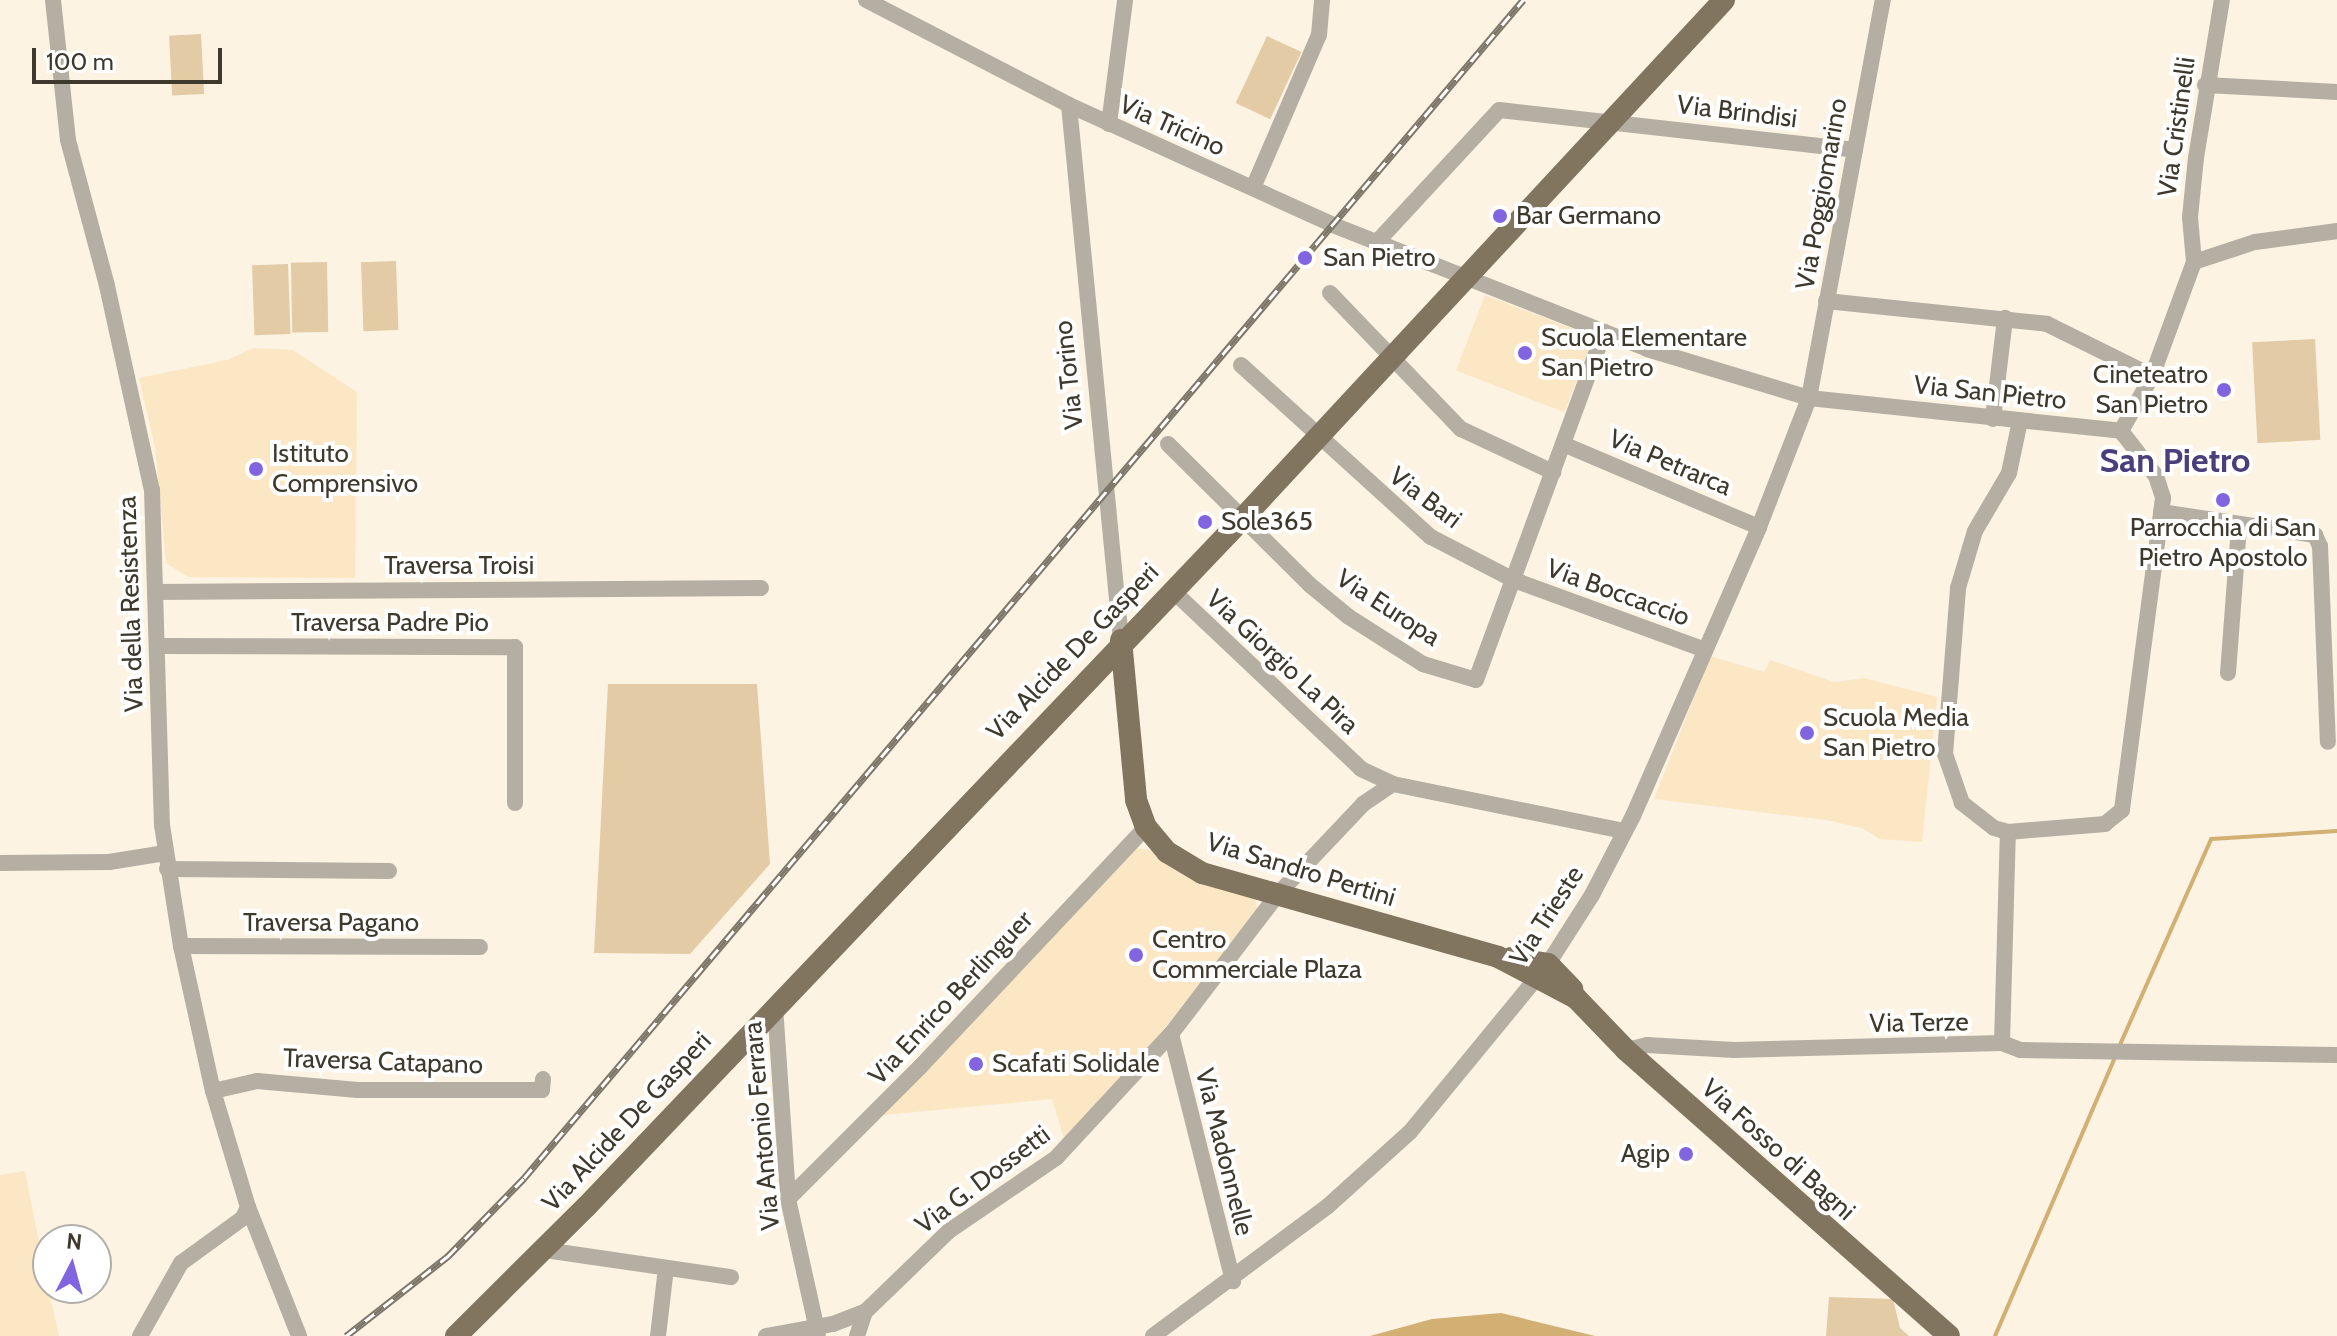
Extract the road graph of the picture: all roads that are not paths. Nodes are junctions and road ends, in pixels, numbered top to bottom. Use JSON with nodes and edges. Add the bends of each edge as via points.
{"nodes":[{"id":1,"x":53,"y":0,"type":"edge"},
{"id":2,"x":866,"y":0,"type":"edge"},
{"id":3,"x":1125,"y":0,"type":"edge"},
{"id":4,"x":1322,"y":0,"type":"edge"},
{"id":5,"x":1724,"y":0,"type":"edge"},
{"id":6,"x":1883,"y":0,"type":"edge"},
{"id":7,"x":2222,"y":0,"type":"edge"},
{"id":8,"x":2205,"y":85,"type":"junction"},
{"id":9,"x":2337,"y":92,"type":"edge"},
{"id":10,"x":1069,"y":105,"type":"junction"},
{"id":11,"x":1613,"y":120,"type":"junction"},
{"id":12,"x":1109,"y":124,"type":"junction"},
{"id":13,"x":1855,"y":150,"type":"junction"},
{"id":14,"x":1253,"y":188,"type":"junction"},
{"id":15,"x":2337,"y":231,"type":"edge"},
{"id":16,"x":1376,"y":243,"type":"junction"},
{"id":17,"x":2194,"y":262,"type":"junction"},
{"id":18,"x":1467,"y":276,"type":"junction"},
{"id":19,"x":1330,"y":293,"type":"dead end"},
{"id":20,"x":1826,"y":301,"type":"junction"},
{"id":21,"x":2005,"y":318,"type":"junction"},
{"id":22,"x":1604,"y":332,"type":"junction"},
{"id":23,"x":1391,"y":360,"type":"junction"},
{"id":24,"x":1241,"y":365,"type":"dead end"},
{"id":25,"x":2152,"y":376,"type":"junction"},
{"id":26,"x":1809,"y":398,"type":"junction"},
{"id":27,"x":1993,"y":419,"type":"junction"},
{"id":28,"x":2020,"y":421,"type":"junction"},
{"id":29,"x":2121,"y":431,"type":"junction"},
{"id":30,"x":1319,"y":437,"type":"junction"},
{"id":31,"x":1168,"y":444,"type":"dead end"},
{"id":32,"x":1563,"y":444,"type":"junction"},
{"id":33,"x":1553,"y":472,"type":"junction"},
{"id":34,"x":2161,"y":512,"type":"junction"},
{"id":35,"x":1243,"y":518,"type":"junction"},
{"id":36,"x":2239,"y":525,"type":"junction"},
{"id":37,"x":1759,"y":527,"type":"junction"},
{"id":38,"x":1514,"y":580,"type":"junction"},
{"id":39,"x":761,"y":588,"type":"dead end"},
{"id":40,"x":1172,"y":590,"type":"junction"},
{"id":41,"x":157,"y":592,"type":"junction"},
{"id":42,"x":1121,"y":640,"type":"junction"},
{"id":43,"x":158,"y":646,"type":"junction"},
{"id":44,"x":1705,"y":650,"type":"junction"},
{"id":45,"x":2228,"y":673,"type":"dead end"},
{"id":46,"x":2328,"y":742,"type":"dead end"},
{"id":47,"x":1361,"y":769,"type":"junction"},
{"id":48,"x":1393,"y":784,"type":"junction"},
{"id":49,"x":515,"y":803,"type":"dead end"},
{"id":50,"x":1363,"y":804,"type":"junction"},
{"id":51,"x":1146,"y":827,"type":"junction"},
{"id":52,"x":1624,"y":831,"type":"junction"},
{"id":53,"x":2008,"y":832,"type":"junction"},
{"id":54,"x":166,"y":861,"type":"junction"},
{"id":55,"x":0,"y":863,"type":"edge"},
{"id":56,"x":389,"y":871,"type":"dead end"},
{"id":57,"x":1278,"y":894,"type":"junction"},
{"id":58,"x":181,"y":946,"type":"junction"},
{"id":59,"x":480,"y":947,"type":"dead end"},
{"id":60,"x":1543,"y":970,"type":"junction"},
{"id":61,"x":775,"y":1006,"type":"junction"},
{"id":62,"x":1171,"y":1034,"type":"junction"},
{"id":63,"x":2002,"y":1043,"type":"junction"},
{"id":64,"x":1626,"y":1050,"type":"junction"},
{"id":65,"x":2337,"y":1055,"type":"edge"},
{"id":66,"x":543,"y":1079,"type":"dead end"},
{"id":67,"x":213,"y":1091,"type":"junction"},
{"id":68,"x":788,"y":1199,"type":"junction"},
{"id":69,"x":248,"y":1207,"type":"junction"},
{"id":70,"x":545,"y":1250,"type":"junction"},
{"id":71,"x":666,"y":1268,"type":"junction"},
{"id":72,"x":731,"y":1277,"type":"dead end"},
{"id":73,"x":1233,"y":1281,"type":"junction"},
{"id":74,"x":865,"y":1312,"type":"junction"},
{"id":75,"x":823,"y":1329,"type":"edge"},
{"id":76,"x":140,"y":1336,"type":"edge"},
{"id":77,"x":299,"y":1336,"type":"edge"},
{"id":78,"x":456,"y":1336,"type":"edge"},
{"id":79,"x":658,"y":1336,"type":"edge"},
{"id":80,"x":766,"y":1336,"type":"edge"},
{"id":81,"x":847,"y":1336,"type":"edge"},
{"id":82,"x":857,"y":1336,"type":"edge"},
{"id":83,"x":1153,"y":1336,"type":"edge"},
{"id":84,"x":1949,"y":1336,"type":"edge"}],
"edges":[{"from":1,"to":41,"type":"street","name":"Via della Resistenza","via":[[68,140],[152,490]]},
{"from":2,"to":10,"type":"street","name":"Via Tricino"},
{"from":3,"to":12,"type":"street"},
{"from":4,"to":14,"type":"street","via":[[1319,35]]},
{"from":5,"to":11,"type":"main road","name":"Via Alcide De Gasperi"},
{"from":6,"to":13,"type":"street","name":"Via Poggiomarino"},
{"from":7,"to":8,"type":"street","name":"Via Cristinelli"},
{"from":8,"to":9,"type":"street"},
{"from":8,"to":17,"type":"street","name":"Via Cristinelli","via":[[2190,217]]},
{"from":10,"to":12,"type":"street","name":"Via Tricino"},
{"from":10,"to":42,"type":"street","name":"Via Torino"},
{"from":11,"to":13,"type":"street","name":"Via Brindisi"},
{"from":11,"to":16,"type":"street","name":"Via Brindisi","via":[[1499,110]]},
{"from":11,"to":18,"type":"main road","name":"Via Alcide De Gasperi"},
{"from":12,"to":14,"type":"street","name":"Via Tricino"},
{"from":13,"to":20,"type":"street","name":"Via Poggiomarino"},
{"from":14,"to":16,"type":"street","name":"Via Tricino"},
{"from":15,"to":17,"type":"street","via":[[2255,242]]},
{"from":16,"to":18,"type":"street","name":"Via Tricino"},
{"from":17,"to":25,"type":"street"},
{"from":18,"to":22,"type":"street","name":"Via Tricino"},
{"from":18,"to":23,"type":"main road","name":"Via Alcide De Gasperi"},
{"from":19,"to":23,"type":"street"},
{"from":20,"to":21,"type":"street"},
{"from":20,"to":26,"type":"street","name":"Via Poggiomarino"},
{"from":21,"to":25,"type":"street","via":[[2047,324]]},
{"from":21,"to":27,"type":"street"},
{"from":22,"to":26,"type":"street","name":"Via San Pietro"},
{"from":22,"to":32,"type":"street"},
{"from":23,"to":30,"type":"main road","name":"Via Alcide De Gasperi"},
{"from":23,"to":33,"type":"street","via":[[1461,429]]},
{"from":24,"to":30,"type":"street","name":"Via Bari"},
{"from":25,"to":29,"type":"street"},
{"from":26,"to":27,"type":"street","name":"Via San Pietro"},
{"from":26,"to":37,"type":"street","name":"Via Trieste"},
{"from":27,"to":28,"type":"street","name":"Via San Pietro"},
{"from":28,"to":29,"type":"street","name":"Via San Pietro"},
{"from":28,"to":53,"type":"street","via":[[2009,473],[1965,557],[1945,734],[1949,770],[1962,803],[1975,818]]},
{"from":29,"to":34,"type":"street","via":[[2156,476]]},
{"from":30,"to":35,"type":"main road","name":"Via Alcide De Gasperi"},
{"from":30,"to":38,"type":"street","name":"Via Bari","via":[[1431,537]]},
{"from":31,"to":35,"type":"street"},
{"from":32,"to":33,"type":"street"},
{"from":32,"to":37,"type":"street","name":"Via Petrarca"},
{"from":33,"to":38,"type":"street"},
{"from":34,"to":36,"type":"street"},
{"from":34,"to":53,"type":"street","via":[[2122,810],[2105,824]]},
{"from":35,"to":38,"type":"street","name":"Via Europa","via":[[1310,585],[1386,643],[1423,664],[1476,680]]},
{"from":35,"to":40,"type":"main road","name":"Via Alcide De Gasperi"},
{"from":36,"to":45,"type":"street"},
{"from":36,"to":46,"type":"street","via":[[2304,531],[2318,540]]},
{"from":37,"to":44,"type":"street","name":"Via Trieste"},
{"from":38,"to":44,"type":"street","name":"Via Boccaccio"},
{"from":39,"to":41,"type":"street","name":"Traversa Troisi"},
{"from":40,"to":42,"type":"main road","name":"Via Alcide De Gasperi"},
{"from":40,"to":47,"type":"street","name":"Via Giorgio La Pira"},
{"from":41,"to":43,"type":"street","name":"Via della Resistenza"},
{"from":42,"to":51,"type":"main road","name":"Via Sandro Pertini","via":[[1136,800]]},
{"from":42,"to":61,"type":"main road","name":"Via Alcide De Gasperi"},
{"from":43,"to":49,"type":"street","name":"Traversa Padre Pio","via":[[515,647]]},
{"from":43,"to":54,"type":"street","name":"Via della Resistenza"},
{"from":44,"to":52,"type":"street","name":"Via Trieste"},
{"from":47,"to":48,"type":"street","name":"Via Giorgio La Pira"},
{"from":47,"to":50,"type":"street","name":"Via Giorgio La Pira"},
{"from":48,"to":50,"type":"street"},
{"from":48,"to":52,"type":"street","name":"Via Giorgio La Pira"},
{"from":50,"to":57,"type":"street","name":"Via G. Dossetti"},
{"from":51,"to":57,"type":"main road","name":"Via Sandro Pertini","via":[[1167,852],[1193,869]]},
{"from":51,"to":68,"type":"street","name":"Via Enrico Berlinguer","via":[[839,1152]]},
{"from":52,"to":60,"type":"street","name":"Via Trieste","via":[[1574,927]]},
{"from":53,"to":63,"type":"street","name":"Via Terze"},
{"from":54,"to":55,"type":"street"},
{"from":54,"to":56,"type":"street"},
{"from":54,"to":58,"type":"street","name":"Via della Resistenza"},
{"from":57,"to":60,"type":"main road","name":"Via Sandro Pertini"},
{"from":57,"to":62,"type":"street","name":"Via G. Dossetti"},
{"from":58,"to":59,"type":"street","name":"Traversa Pagano"},
{"from":58,"to":67,"type":"street","name":"Via della Resistenza"},
{"from":60,"to":64,"type":"main road","name":"Via Fosso di Bagni"},
{"from":60,"to":73,"type":"street","name":"Via Trieste","via":[[1410,1132]]},
{"from":61,"to":68,"type":"street","name":"Via Antonio Ferrara"},
{"from":61,"to":70,"type":"main road","name":"Via Alcide De Gasperi"},
{"from":62,"to":73,"type":"street","name":"Via Madonnelle"},
{"from":62,"to":74,"type":"street","name":"Via G. Dossetti","via":[[1056,1158],[949,1231]]},
{"from":63,"to":64,"type":"street","name":"Via Terze","via":[[1734,1050],[1647,1045]]},
{"from":63,"to":65,"type":"street","via":[[2020,1050]]},
{"from":64,"to":84,"type":"main road","name":"Via Fosso di Bagni"},
{"from":66,"to":67,"type":"street","name":"Traversa Catapano","via":[[542,1090],[358,1090],[257,1081]]},
{"from":67,"to":69,"type":"street","name":"Via della Resistenza"},
{"from":68,"to":75,"type":"street","name":"Via Antonio Ferrara"},
{"from":69,"to":76,"type":"street","via":[[243,1218],[181,1263]]},
{"from":69,"to":77,"type":"street","name":"Via della Resistenza"},
{"from":70,"to":71,"type":"street"},
{"from":70,"to":78,"type":"main road","name":"Via Alcide De Gasperi"},
{"from":71,"to":72,"type":"street"},
{"from":71,"to":79,"type":"street"},
{"from":73,"to":83,"type":"street","name":"Via Trieste"},
{"from":74,"to":75,"type":"street","name":"Via G. Dossetti"},
{"from":74,"to":82,"type":"street"},
{"from":75,"to":80,"type":"street","name":"Via G. Dossetti"},
{"from":75,"to":81,"type":"street"}]}
